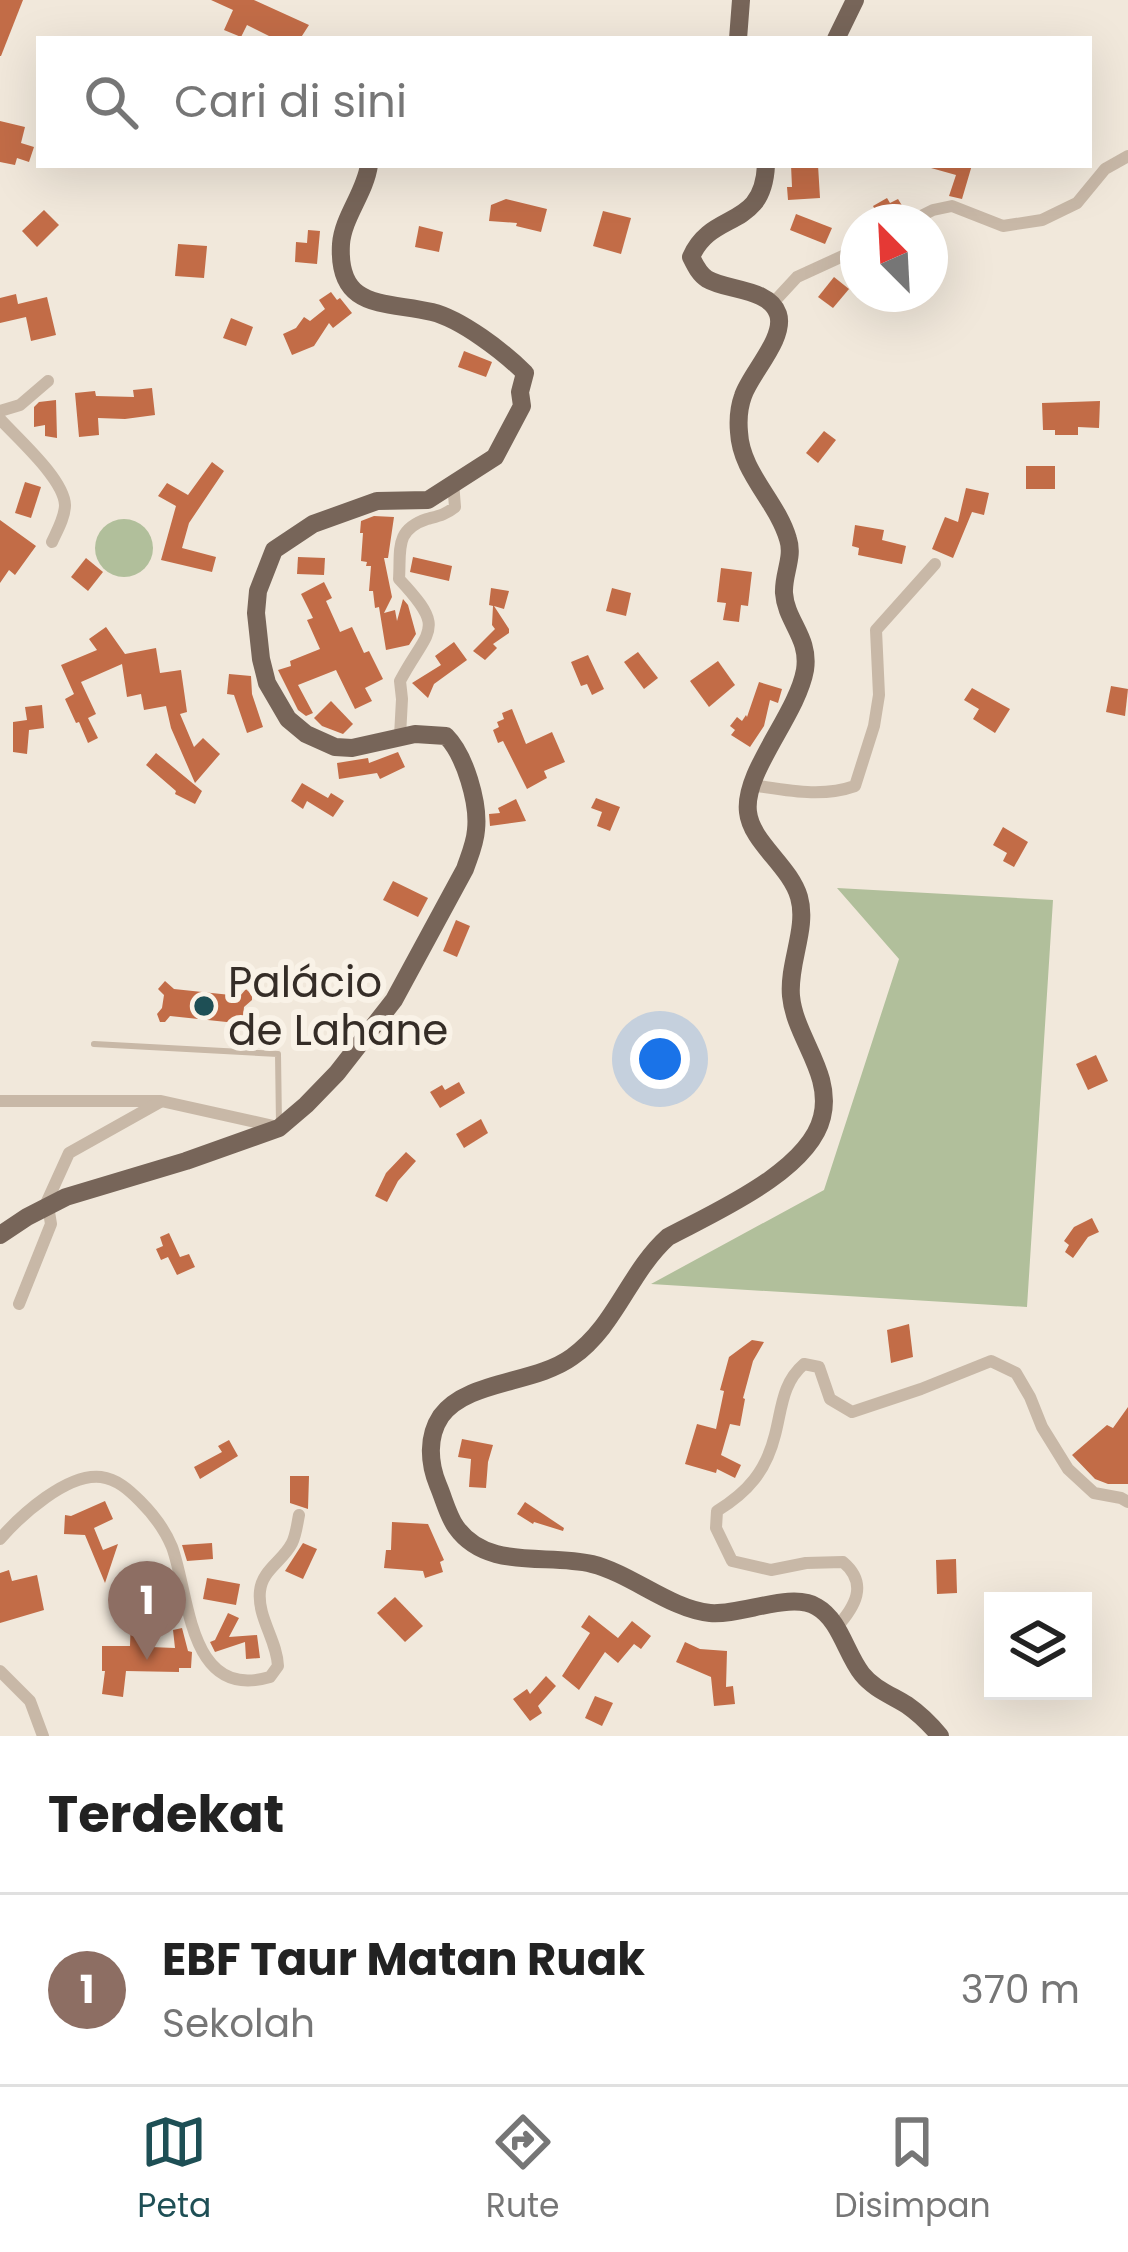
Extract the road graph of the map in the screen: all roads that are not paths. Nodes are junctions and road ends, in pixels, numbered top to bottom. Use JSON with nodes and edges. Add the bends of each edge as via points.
{"nodes":[{"id":1,"x":741,"y":0,"type":"edge"},
{"id":2,"x":855,"y":0,"type":"edge"},
{"id":3,"x":738,"y":36,"type":"edge"},
{"id":4,"x":837,"y":36,"type":"edge"},
{"id":5,"x":1128,"y":156,"type":"edge"},
{"id":6,"x":368,"y":168,"type":"edge"},
{"id":7,"x":766,"y":168,"type":"edge"},
{"id":8,"x":948,"y":207,"type":"edge"},
{"id":9,"x":840,"y":257,"type":"edge"},
{"id":10,"x":765,"y":300,"type":"junction"},
{"id":11,"x":48,"y":381,"type":"dead end"},
{"id":12,"x":0,"y":415,"type":"edge"},
{"id":13,"x":453,"y":482,"type":"junction"},
{"id":14,"x":52,"y":542,"type":"dead end"},
{"id":15,"x":935,"y":564,"type":"dead end"},
{"id":16,"x":400,"y":736,"type":"junction"},
{"id":17,"x":751,"y":785,"type":"junction"},
{"id":18,"x":94,"y":1044,"type":"dead end"},
{"id":19,"x":161,"y":1101,"type":"junction"},
{"id":20,"x":0,"y":1102,"type":"edge"},
{"id":21,"x":279,"y":1128,"type":"junction"},
{"id":22,"x":46,"y":1207,"type":"junction"},
{"id":23,"x":0,"y":1235,"type":"edge"},
{"id":24,"x":19,"y":1304,"type":"dead end"},
{"id":25,"x":1128,"y":1502,"type":"edge"},
{"id":26,"x":299,"y":1515,"type":"dead end"},
{"id":27,"x":0,"y":1539,"type":"edge"},
{"id":28,"x":836,"y":1628,"type":"junction"},
{"id":29,"x":0,"y":1671,"type":"edge"},
{"id":30,"x":43,"y":1736,"type":"edge"},
{"id":31,"x":940,"y":1736,"type":"edge"}],
"edges":[{"from":1,"to":3,"type":"main road"},
{"from":2,"to":4,"type":"main road"},
{"from":5,"to":8,"type":"street","via":[[1077,203],[1042,220],[1003,226]]},
{"from":6,"to":13,"type":"main road","via":[[341,237],[347,280],[358,296],[434,313],[502,349],[526,373],[522,406],[495,457]]},
{"from":7,"to":10,"type":"main road","via":[[757,202],[706,233],[691,257],[709,280]]},
{"from":9,"to":10,"type":"street"},
{"from":10,"to":17,"type":"main road","via":[[779,325],[743,395],[739,437],[790,542],[784,598],[806,646],[806,667]]},
{"from":11,"to":12,"type":"street"},
{"from":12,"to":14,"type":"street","via":[[64,496]]},
{"from":13,"to":16,"type":"street","via":[[455,507],[402,537],[399,579],[423,604],[429,632],[400,681]]},
{"from":13,"to":16,"type":"main road","via":[[428,500],[376,501],[313,524],[274,550],[258,591],[261,659],[288,719],[335,747]]},
{"from":15,"to":17,"type":"street","via":[[876,630],[880,695],[855,786],[812,794]]},
{"from":16,"to":21,"type":"main road","via":[[428,733],[455,745],[476,817],[474,842],[394,1000],[337,1073]]},
{"from":17,"to":28,"type":"main road","via":[[747,815],[795,885],[802,910],[791,994],[824,1095],[815,1137],[777,1175],[668,1237],[574,1356],[550,1372],[472,1393],[442,1414],[432,1471],[454,1525],[487,1551],[594,1564],[706,1613],[806,1602]]},
{"from":18,"to":21,"type":"lane","via":[[278,1054]]},
{"from":19,"to":20,"type":"street"},
{"from":19,"to":21,"type":"street"},
{"from":19,"to":22,"type":"street","via":[[69,1153]]},
{"from":21,"to":22,"type":"main road"},
{"from":22,"to":23,"type":"main road"},
{"from":22,"to":24,"type":"street","via":[[51,1224]]},
{"from":25,"to":28,"type":"street","via":[[1094,1493],[1069,1469],[1016,1373],[991,1361],[852,1412],[830,1399],[819,1367],[804,1364],[785,1392],[758,1477],[717,1511],[716,1528],[732,1561],[771,1570],[843,1562],[857,1587]]},
{"from":26,"to":27,"type":"street","via":[[291,1544],[260,1588],[278,1666],[256,1680],[227,1675],[205,1656],[167,1538],[117,1482],[92,1476],[66,1486]]},
{"from":28,"to":31,"type":"main road","via":[[872,1685]]},
{"from":29,"to":30,"type":"street","via":[[30,1701]]}]}
